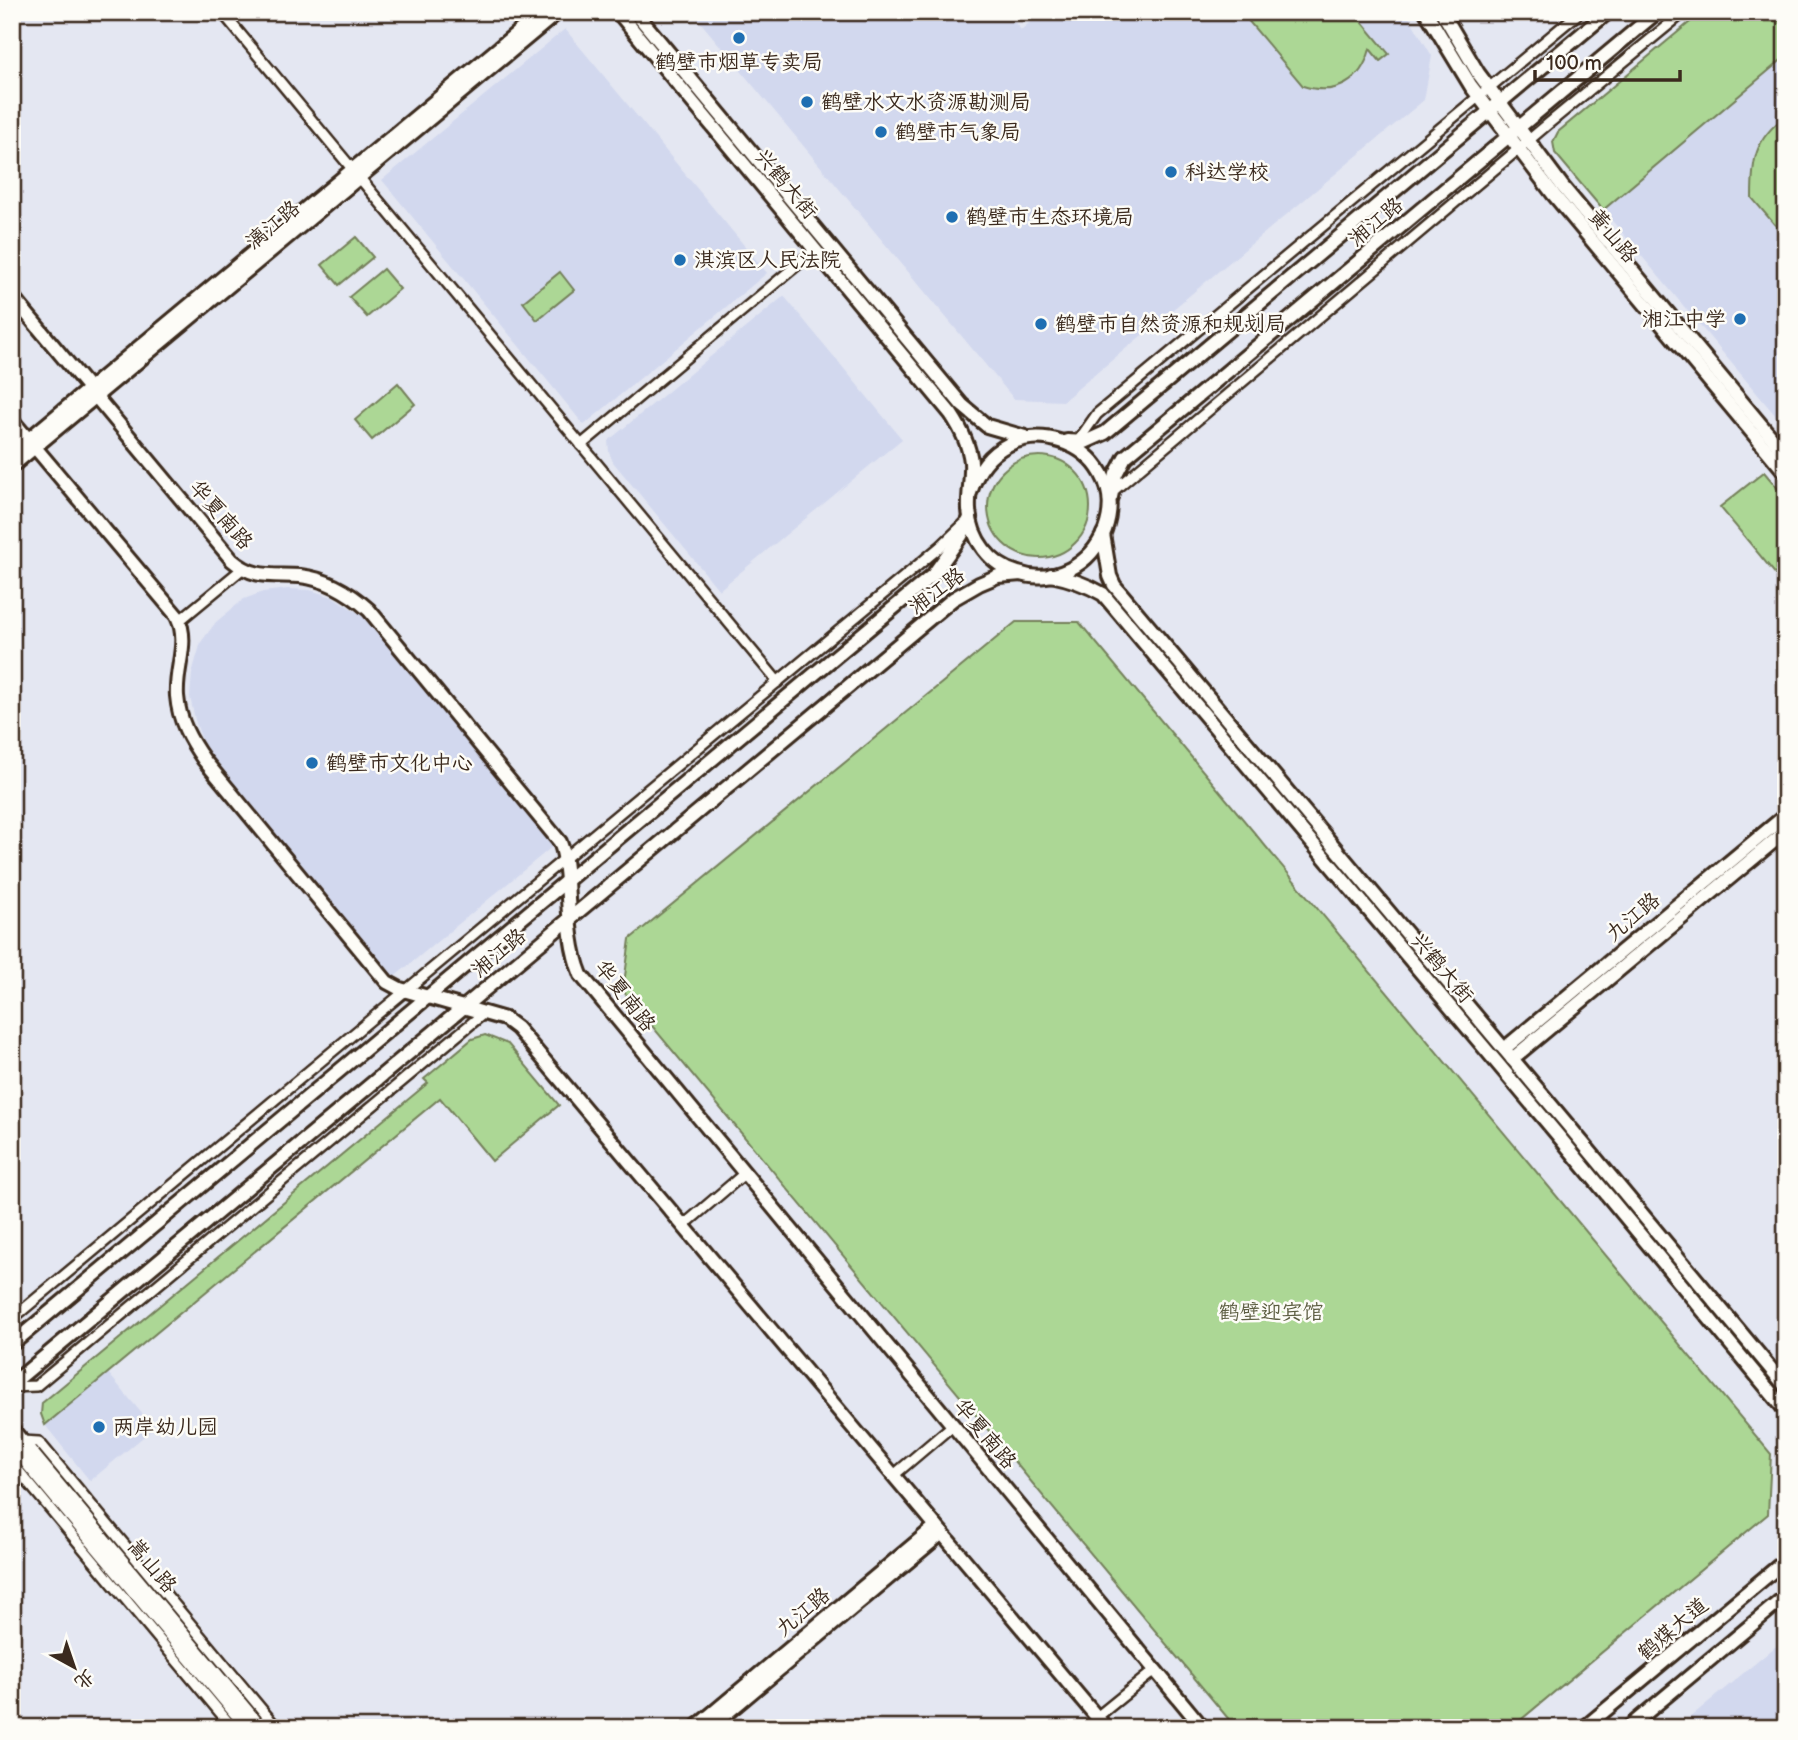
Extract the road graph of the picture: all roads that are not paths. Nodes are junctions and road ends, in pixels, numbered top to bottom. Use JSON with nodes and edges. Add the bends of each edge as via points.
{"nodes":[{"id":1,"x":222,"y":12,"type":"edge"},
{"id":2,"x":542,"y":12,"type":"edge"},
{"id":3,"x":558,"y":12,"type":"edge"},
{"id":4,"x":618,"y":12,"type":"edge"},
{"id":5,"x":635,"y":12,"type":"edge"},
{"id":6,"x":1426,"y":12,"type":"edge"},
{"id":7,"x":1442,"y":12,"type":"edge"},
{"id":8,"x":1580,"y":12,"type":"edge"},
{"id":9,"x":1608,"y":12,"type":"edge"},
{"id":10,"x":1657,"y":12,"type":"edge"},
{"id":11,"x":1684,"y":12,"type":"edge"},
{"id":12,"x":1485,"y":93,"type":"junction"},
{"id":13,"x":1495,"y":107,"type":"junction"},
{"id":14,"x":1514,"y":132,"type":"junction"},
{"id":15,"x":1523,"y":144,"type":"junction"},
{"id":16,"x":356,"y":174,"type":"junction"},
{"id":17,"x":816,"y":250,"type":"junction"},
{"id":18,"x":12,"y":296,"type":"edge"},
{"id":19,"x":93,"y":393,"type":"junction"},
{"id":20,"x":12,"y":420,"type":"edge"},
{"id":21,"x":1029,"y":438,"type":"junction"},
{"id":22,"x":1060,"y":440,"type":"junction"},
{"id":23,"x":1078,"y":441,"type":"junction"},
{"id":24,"x":32,"y":443,"type":"junction"},
{"id":25,"x":581,"y":445,"type":"junction"},
{"id":26,"x":12,"y":453,"type":"edge"},
{"id":27,"x":1786,"y":455,"type":"edge"},
{"id":28,"x":12,"y":466,"type":"edge"},
{"id":29,"x":1786,"y":473,"type":"edge"},
{"id":30,"x":971,"y":493,"type":"junction"},
{"id":31,"x":1110,"y":498,"type":"junction"},
{"id":32,"x":970,"y":518,"type":"junction"},
{"id":33,"x":1103,"y":534,"type":"junction"},
{"id":34,"x":242,"y":569,"type":"junction"},
{"id":35,"x":1021,"y":574,"type":"junction"},
{"id":36,"x":1051,"y":576,"type":"junction"},
{"id":37,"x":179,"y":621,"type":"junction"},
{"id":38,"x":778,"y":682,"type":"junction"},
{"id":39,"x":1786,"y":815,"type":"edge"},
{"id":40,"x":1786,"y":831,"type":"edge"},
{"id":41,"x":565,"y":858,"type":"junction"},
{"id":42,"x":567,"y":881,"type":"junction"},
{"id":43,"x":570,"y":919,"type":"junction"},
{"id":44,"x":405,"y":991,"type":"junction"},
{"id":45,"x":428,"y":997,"type":"junction"},
{"id":46,"x":464,"y":1007,"type":"junction"},
{"id":47,"x":484,"y":1013,"type":"junction"},
{"id":48,"x":1508,"y":1054,"type":"junction"},
{"id":49,"x":746,"y":1174,"type":"junction"},
{"id":50,"x":684,"y":1225,"type":"junction"},
{"id":51,"x":12,"y":1319,"type":"edge"},
{"id":52,"x":12,"y":1344,"type":"edge"},
{"id":53,"x":12,"y":1386,"type":"edge"},
{"id":54,"x":1786,"y":1387,"type":"edge"},
{"id":55,"x":1786,"y":1410,"type":"edge"},
{"id":56,"x":953,"y":1425,"type":"junction"},
{"id":57,"x":12,"y":1429,"type":"edge"},
{"id":58,"x":16,"y":1444,"type":"edge"},
{"id":59,"x":12,"y":1463,"type":"edge"},
{"id":60,"x":894,"y":1475,"type":"junction"},
{"id":61,"x":939,"y":1530,"type":"junction"},
{"id":62,"x":1786,"y":1560,"type":"edge"},
{"id":63,"x":1786,"y":1595,"type":"edge"},
{"id":64,"x":1155,"y":1670,"type":"junction"},
{"id":65,"x":1097,"y":1717,"type":"junction"},
{"id":66,"x":233,"y":1728,"type":"edge"},
{"id":67,"x":248,"y":1728,"type":"edge"},
{"id":68,"x":261,"y":1728,"type":"edge"},
{"id":69,"x":277,"y":1728,"type":"edge"},
{"id":70,"x":695,"y":1728,"type":"edge"},
{"id":71,"x":709,"y":1728,"type":"edge"},
{"id":72,"x":1106,"y":1728,"type":"edge"},
{"id":73,"x":1203,"y":1728,"type":"edge"},
{"id":74,"x":1584,"y":1728,"type":"edge"},
{"id":75,"x":1628,"y":1728,"type":"edge"}],
"edges":[{"from":1,"to":16,"type":"street"},
{"from":2,"to":16,"type":"main road","name":"漓江路"},
{"from":3,"to":16,"type":"main road","name":"漓江路"},
{"from":4,"to":17,"type":"main road","name":"兴鹤大街"},
{"from":5,"to":21,"type":"main road","name":"兴鹤大街","via":[[962,405],[986,426]]},
{"from":6,"to":12,"type":"main road","name":"黄山路","via":[[1461,71]]},
{"from":7,"to":12,"type":"main road","name":"黄山路"},
{"from":8,"to":12,"type":"street"},
{"from":9,"to":13,"type":"main road","name":"湘江路"},
{"from":10,"to":14,"type":"main road","name":"湘江路"},
{"from":11,"to":15,"type":"street"},
{"from":12,"to":13,"type":"main road","name":"黄山路"},
{"from":12,"to":23,"type":"street","via":[[1097,414]]},
{"from":13,"to":14,"type":"main road","name":"黄山路"},
{"from":13,"to":23,"type":"main road","name":"湘江路","via":[[1105,433]]},
{"from":14,"to":15,"type":"main road","name":"黄山路"},
{"from":14,"to":31,"type":"main road","name":"湘江路","via":[[1125,457]]},
{"from":15,"to":27,"type":"main road","name":"黄山路"},
{"from":15,"to":29,"type":"main road","name":"黄山路","via":[[1554,195]]},
{"from":15,"to":31,"type":"street"},
{"from":16,"to":19,"type":"main road","name":"漓江路"},
{"from":16,"to":25,"type":"street"},
{"from":17,"to":25,"type":"street"},
{"from":17,"to":30,"type":"main road","name":"兴鹤大街","via":[[961,428],[971,462]]},
{"from":18,"to":19,"type":"main road","name":"华夏南路"},
{"from":19,"to":24,"type":"main road","name":"漓江路"},
{"from":19,"to":34,"type":"main road","name":"华夏南路"},
{"from":20,"to":24,"type":"main road"},
{"from":21,"to":22,"type":"main road"},
{"from":21,"to":30,"type":"main road","via":[[991,456]]},
{"from":22,"to":23,"type":"main road","name":"湘江路"},
{"from":22,"to":31,"type":"main road","via":[[1095,464]]},
{"from":24,"to":26,"type":"main road","name":"漓江路"},
{"from":24,"to":28,"type":"main road","name":"漓江路"},
{"from":24,"to":37,"type":"main road"},
{"from":25,"to":38,"type":"street"},
{"from":30,"to":32,"type":"main road"},
{"from":31,"to":33,"type":"main road"},
{"from":32,"to":35,"type":"main road","via":[[986,552]]},
{"from":32,"to":38,"type":"street"},
{"from":32,"to":42,"type":"main road","name":"湘江路","via":[[933,575]]},
{"from":33,"to":36,"type":"main road","via":[[1086,558]]},
{"from":33,"to":48,"type":"main road","name":"兴鹤大街","via":[[1114,585]]},
{"from":34,"to":37,"type":"street"},
{"from":34,"to":41,"type":"main road","name":"华夏南路","via":[[324,581],[369,610],[561,842]]},
{"from":35,"to":36,"type":"main road"},
{"from":35,"to":43,"type":"main road","name":"湘江路","via":[[999,576],[953,598]]},
{"from":36,"to":55,"type":"main road","name":"兴鹤大街","via":[[1079,582],[1102,594]]},
{"from":37,"to":44,"type":"main road","via":[[183,645],[177,695],[191,741],[387,982]]},
{"from":38,"to":41,"type":"street"},
{"from":39,"to":48,"type":"main road","name":"九江路"},
{"from":40,"to":48,"type":"main road","name":"九江路"},
{"from":41,"to":42,"type":"main road","name":"华夏南路"},
{"from":41,"to":44,"type":"street"},
{"from":42,"to":43,"type":"main road","name":"华夏南路"},
{"from":42,"to":45,"type":"main road","name":"湘江路"},
{"from":43,"to":46,"type":"main road","name":"湘江路"},
{"from":43,"to":49,"type":"main road","name":"华夏南路","via":[[582,975]]},
{"from":44,"to":45,"type":"main road"},
{"from":44,"to":51,"type":"street"},
{"from":45,"to":46,"type":"main road"},
{"from":45,"to":52,"type":"main road","name":"湘江路"},
{"from":46,"to":47,"type":"main road"},
{"from":46,"to":53,"type":"main road","name":"湘江路"},
{"from":47,"to":50,"type":"main road","via":[[517,1028]]},
{"from":47,"to":53,"type":"street","via":[[36,1387]]},
{"from":48,"to":54,"type":"main road","name":"兴鹤大街"},
{"from":49,"to":50,"type":"street"},
{"from":49,"to":56,"type":"main road","name":"华夏南路"},
{"from":50,"to":60,"type":"main road"},
{"from":56,"to":60,"type":"street"},
{"from":56,"to":64,"type":"main road","name":"华夏南路"},
{"from":57,"to":58,"type":"main road","name":"嵩山路"},
{"from":58,"to":59,"type":"street"},
{"from":58,"to":67,"type":"main road","name":"嵩山路"},
{"from":58,"to":68,"type":"main road","name":"嵩山路"},
{"from":58,"to":69,"type":"street","via":[[40,1442]]},
{"from":59,"to":66,"type":"street"},
{"from":60,"to":61,"type":"main road"},
{"from":61,"to":65,"type":"main road"},
{"from":61,"to":70,"type":"main road","name":"九江路"},
{"from":61,"to":71,"type":"main road","name":"九江路"},
{"from":62,"to":74,"type":"main road","name":"鹤煤大道"},
{"from":63,"to":75,"type":"main road"},
{"from":64,"to":65,"type":"street"},
{"from":64,"to":73,"type":"main road","name":"华夏南路"},
{"from":65,"to":72,"type":"main road"}]}
